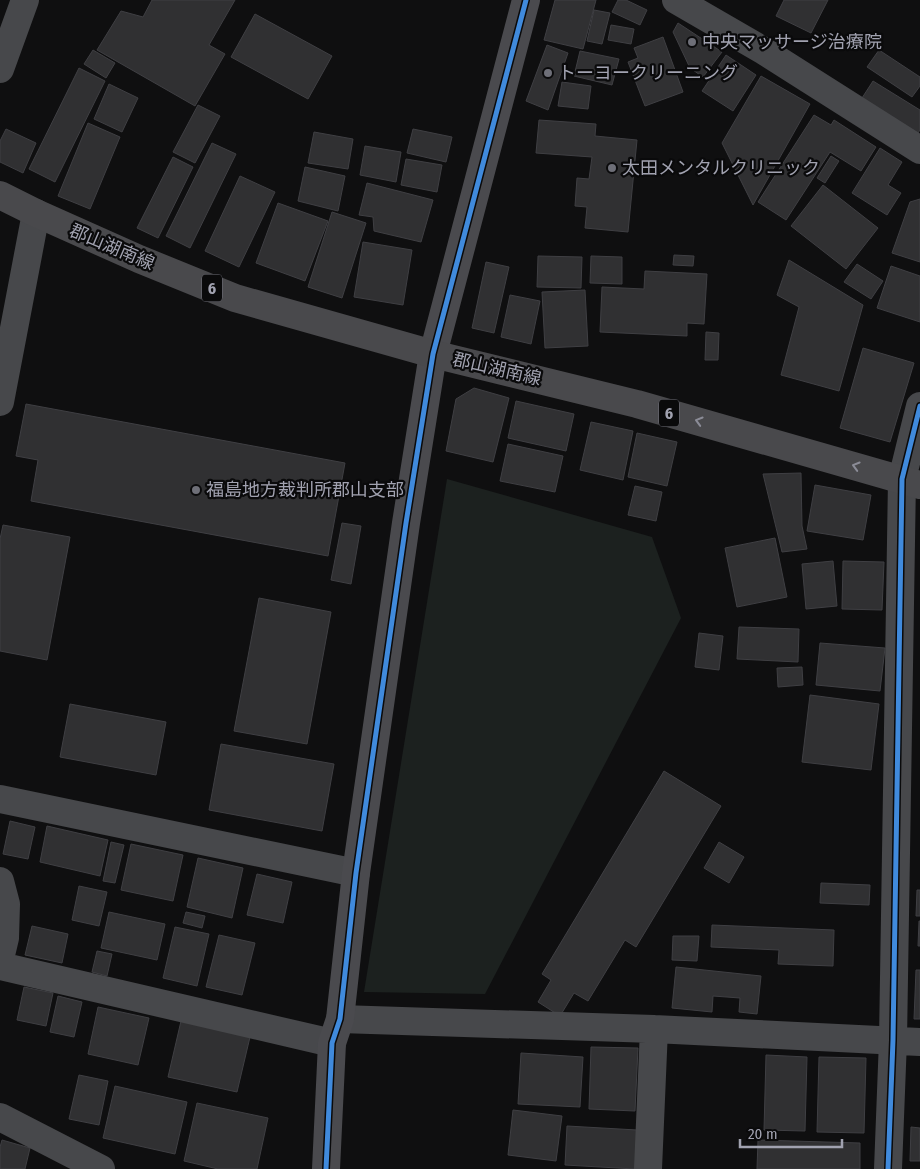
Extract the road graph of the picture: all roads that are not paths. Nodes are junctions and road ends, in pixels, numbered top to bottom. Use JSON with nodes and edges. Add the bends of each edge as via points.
{"nodes":[{"id":1,"x":25,"y":0,"type":"edge"},
{"id":2,"x":526,"y":0,"type":"edge"},
{"id":3,"x":676,"y":0,"type":"edge"},
{"id":4,"x":0,"y":69,"type":"edge"},
{"id":5,"x":920,"y":150,"type":"edge"},
{"id":6,"x":0,"y":195,"type":"edge"},
{"id":7,"x":36,"y":213,"type":"junction"},
{"id":8,"x":433,"y":354,"type":"junction"},
{"id":9,"x":0,"y":402,"type":"edge"},
{"id":10,"x":920,"y":406,"type":"edge"},
{"id":11,"x":911,"y":482,"type":"edge"},
{"id":12,"x":0,"y":799,"type":"edge"},
{"id":13,"x":356,"y":873,"type":"junction"},
{"id":14,"x":0,"y":881,"type":"edge"},
{"id":15,"x":0,"y":960,"type":"edge"},
{"id":16,"x":0,"y":966,"type":"edge"},
{"id":17,"x":654,"y":1029,"type":"junction"},
{"id":18,"x":336,"y":1031,"type":"junction"},
{"id":19,"x":893,"y":1040,"type":"junction"},
{"id":20,"x":920,"y":1042,"type":"edge"},
{"id":21,"x":0,"y":1117,"type":"edge"},
{"id":22,"x":101,"y":1169,"type":"edge"},
{"id":23,"x":326,"y":1169,"type":"edge"},
{"id":24,"x":648,"y":1169,"type":"edge"},
{"id":25,"x":888,"y":1169,"type":"edge"}],
"edges":[{"from":1,"to":4,"type":"street"},
{"from":2,"to":8,"type":"street"},
{"from":3,"to":5,"type":"street","via":[[764,51]]},
{"from":6,"to":7,"type":"main road","name":"郡山湖南線","number":"6"},
{"from":7,"to":8,"type":"main road","name":"郡山湖南線","number":"6","via":[[235,298]]},
{"from":7,"to":9,"type":"street"},
{"from":11,"to":8,"type":"main road","name":"郡山湖南線","number":"6","one_way":true,"via":[[637,404]]},
{"from":8,"to":13,"type":"street"},
{"from":10,"to":11,"type":"street"},
{"from":11,"to":19,"type":"street"},
{"from":12,"to":13,"type":"street"},
{"from":13,"to":18,"type":"street"},
{"from":14,"to":15,"type":"street","via":[[6,904]]},
{"from":16,"to":18,"type":"street"},
{"from":17,"to":18,"type":"street"},
{"from":17,"to":19,"type":"street"},
{"from":17,"to":24,"type":"street"},
{"from":18,"to":23,"type":"street"},
{"from":19,"to":20,"type":"street"},
{"from":19,"to":25,"type":"street"},
{"from":21,"to":22,"type":"street"}]}
